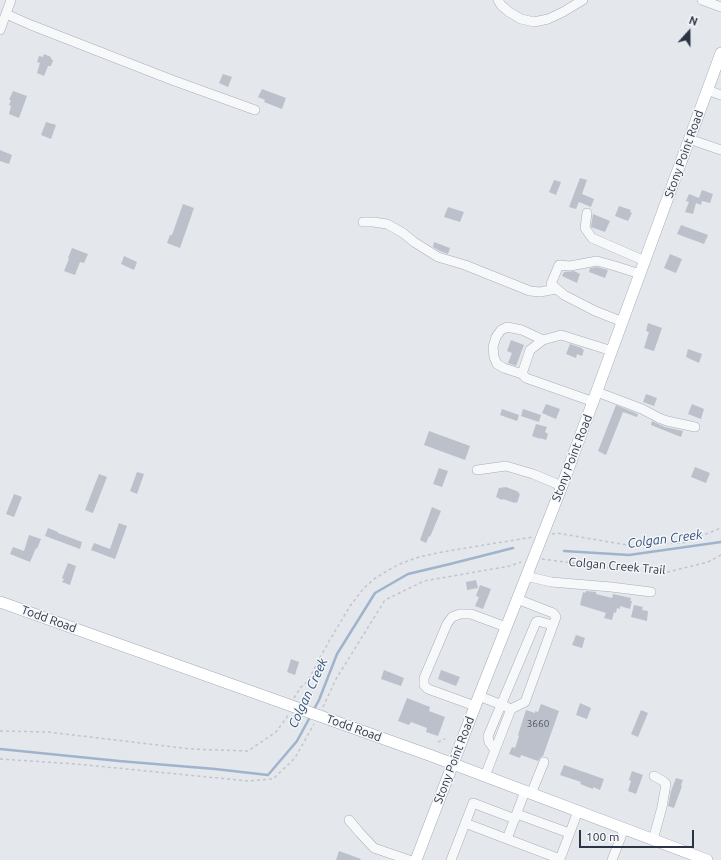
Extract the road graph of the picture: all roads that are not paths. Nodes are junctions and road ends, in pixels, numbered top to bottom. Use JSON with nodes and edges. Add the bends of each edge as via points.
{"nodes":[{"id":1,"x":11,"y":0,"type":"edge"},
{"id":2,"x":498,"y":0,"type":"edge"},
{"id":3,"x":583,"y":0,"type":"edge"},
{"id":4,"x":702,"y":0,"type":"edge"},
{"id":5,"x":721,"y":7,"type":"edge"},
{"id":6,"x":6,"y":14,"type":"junction"},
{"id":7,"x":0,"y":30,"type":"edge"},
{"id":8,"x":721,"y":53,"type":"edge"},
{"id":9,"x":707,"y":90,"type":"junction"},
{"id":10,"x":721,"y":95,"type":"edge"},
{"id":11,"x":255,"y":110,"type":"dead end"},
{"id":12,"x":689,"y":139,"type":"junction"},
{"id":13,"x":721,"y":150,"type":"edge"},
{"id":14,"x":587,"y":214,"type":"dead end"},
{"id":15,"x":363,"y":222,"type":"dead end"},
{"id":16,"x":645,"y":261,"type":"junction"},
{"id":17,"x":640,"y":274,"type":"junction"},
{"id":18,"x":556,"y":289,"type":"junction"},
{"id":19,"x":623,"y":322,"type":"junction"},
{"id":20,"x":543,"y":340,"type":"junction"},
{"id":21,"x":612,"y":351,"type":"junction"},
{"id":22,"x":522,"y":374,"type":"junction"},
{"id":23,"x":595,"y":397,"type":"junction"},
{"id":24,"x":695,"y":426,"type":"dead end"},
{"id":25,"x":477,"y":470,"type":"dead end"},
{"id":26,"x":562,"y":486,"type":"junction"},
{"id":27,"x":526,"y":576,"type":"junction"},
{"id":28,"x":651,"y":592,"type":"dead end"},
{"id":29,"x":517,"y":599,"type":"junction"},
{"id":30,"x":0,"y":602,"type":"edge"},
{"id":31,"x":552,"y":625,"type":"junction"},
{"id":32,"x":506,"y":626,"type":"junction"},
{"id":33,"x":477,"y":701,"type":"junction"},
{"id":34,"x":502,"y":705,"type":"junction"},
{"id":35,"x":511,"y":709,"type":"junction"},
{"id":36,"x":495,"y":750,"type":"junction"},
{"id":37,"x":544,"y":762,"type":"dead end"},
{"id":38,"x":452,"y":764,"type":"junction"},
{"id":39,"x":485,"y":776,"type":"junction"},
{"id":40,"x":654,"y":776,"type":"dead end"},
{"id":41,"x":528,"y":793,"type":"junction"},
{"id":42,"x":578,"y":811,"type":"junction"},
{"id":43,"x":516,"y":816,"type":"junction"},
{"id":44,"x":349,"y":820,"type":"dead end"},
{"id":45,"x":465,"y":823,"type":"junction"},
{"id":46,"x":624,"y":829,"type":"junction"},
{"id":47,"x":569,"y":833,"type":"junction"},
{"id":48,"x":507,"y":839,"type":"junction"},
{"id":49,"x":653,"y":840,"type":"junction"},
{"id":50,"x":409,"y":860,"type":"edge"},
{"id":51,"x":416,"y":860,"type":"edge"},
{"id":52,"x":451,"y":860,"type":"edge"},
{"id":53,"x":612,"y":860,"type":"edge"},
{"id":54,"x":706,"y":860,"type":"edge"}],
"edges":[{"from":1,"to":6,"type":"street"},
{"from":2,"to":3,"type":"street","via":[[509,12],[534,22],[548,19]]},
{"from":4,"to":5,"type":"street"},
{"from":6,"to":7,"type":"street"},
{"from":6,"to":11,"type":"street"},
{"from":8,"to":9,"type":"main road","name":"Stony Point Road"},
{"from":9,"to":10,"type":"street"},
{"from":9,"to":12,"type":"main road","name":"Stony Point Road"},
{"from":12,"to":13,"type":"street"},
{"from":12,"to":16,"type":"main road","name":"Stony Point Road"},
{"from":14,"to":16,"type":"street","via":[[585,228],[592,238]]},
{"from":15,"to":18,"type":"street","via":[[387,224],[438,256],[530,291]]},
{"from":16,"to":17,"type":"main road","name":"Stony Point Road"},
{"from":17,"to":18,"type":"street","via":[[597,261],[570,266],[559,265],[551,284]]},
{"from":17,"to":19,"type":"main road","name":"Stony Point Road"},
{"from":18,"to":19,"type":"street","via":[[595,311]]},
{"from":19,"to":21,"type":"main road","name":"Stony Point Road"},
{"from":20,"to":21,"type":"street","via":[[561,335]]},
{"from":20,"to":22,"type":"street","via":[[530,350]]},
{"from":20,"to":22,"type":"street","via":[[522,330],[506,327],[496,337],[493,347],[497,364]]},
{"from":21,"to":23,"type":"main road","name":"Stony Point Road"},
{"from":22,"to":23,"type":"street","via":[[526,378]]},
{"from":23,"to":24,"type":"street","via":[[642,409],[667,421]]},
{"from":23,"to":26,"type":"main road","name":"Stony Point Road"},
{"from":25,"to":26,"type":"street","via":[[506,466]]},
{"from":26,"to":27,"type":"main road","name":"Stony Point Road"},
{"from":27,"to":28,"type":"street","via":[[551,582]]},
{"from":27,"to":29,"type":"main road","name":"Stony Point Road"},
{"from":29,"to":31,"type":"street","via":[[553,613],[556,617]]},
{"from":29,"to":32,"type":"main road","name":"Stony Point Road"},
{"from":30,"to":38,"type":"main road","name":"Todd Road"},
{"from":31,"to":34,"type":"street","via":[[538,620],[536,622]]},
{"from":31,"to":35,"type":"street","via":[[525,702]]},
{"from":32,"to":33,"type":"main road","name":"Stony Point Road"},
{"from":32,"to":33,"type":"street","via":[[471,614],[452,617],[424,678],[424,685],[428,689]]},
{"from":33,"to":34,"type":"street"},
{"from":33,"to":38,"type":"main road","name":"Stony Point Road"},
{"from":34,"to":35,"type":"street"},
{"from":34,"to":36,"type":"street","via":[[488,736]]},
{"from":35,"to":36,"type":"street"},
{"from":36,"to":39,"type":"street"},
{"from":37,"to":41,"type":"street"},
{"from":38,"to":39,"type":"main road","name":"Todd Road"},
{"from":38,"to":51,"type":"main road","name":"Stony Point Road"},
{"from":39,"to":41,"type":"main road","name":"Todd Road"},
{"from":40,"to":49,"type":"street","via":[[666,784]]},
{"from":41,"to":42,"type":"main road","name":"Todd Road"},
{"from":41,"to":43,"type":"street"},
{"from":42,"to":46,"type":"main road","name":"Todd Road"},
{"from":42,"to":47,"type":"street"},
{"from":43,"to":45,"type":"street","via":[[473,803]]},
{"from":43,"to":47,"type":"street"},
{"from":43,"to":48,"type":"street"},
{"from":44,"to":50,"type":"street","via":[[374,848]]},
{"from":45,"to":48,"type":"street"},
{"from":45,"to":52,"type":"street"},
{"from":46,"to":49,"type":"main road","name":"Todd Road"},
{"from":46,"to":53,"type":"street"},
{"from":47,"to":48,"type":"street","via":[[560,859]]},
{"from":49,"to":54,"type":"main road","name":"Todd Road"}]}
